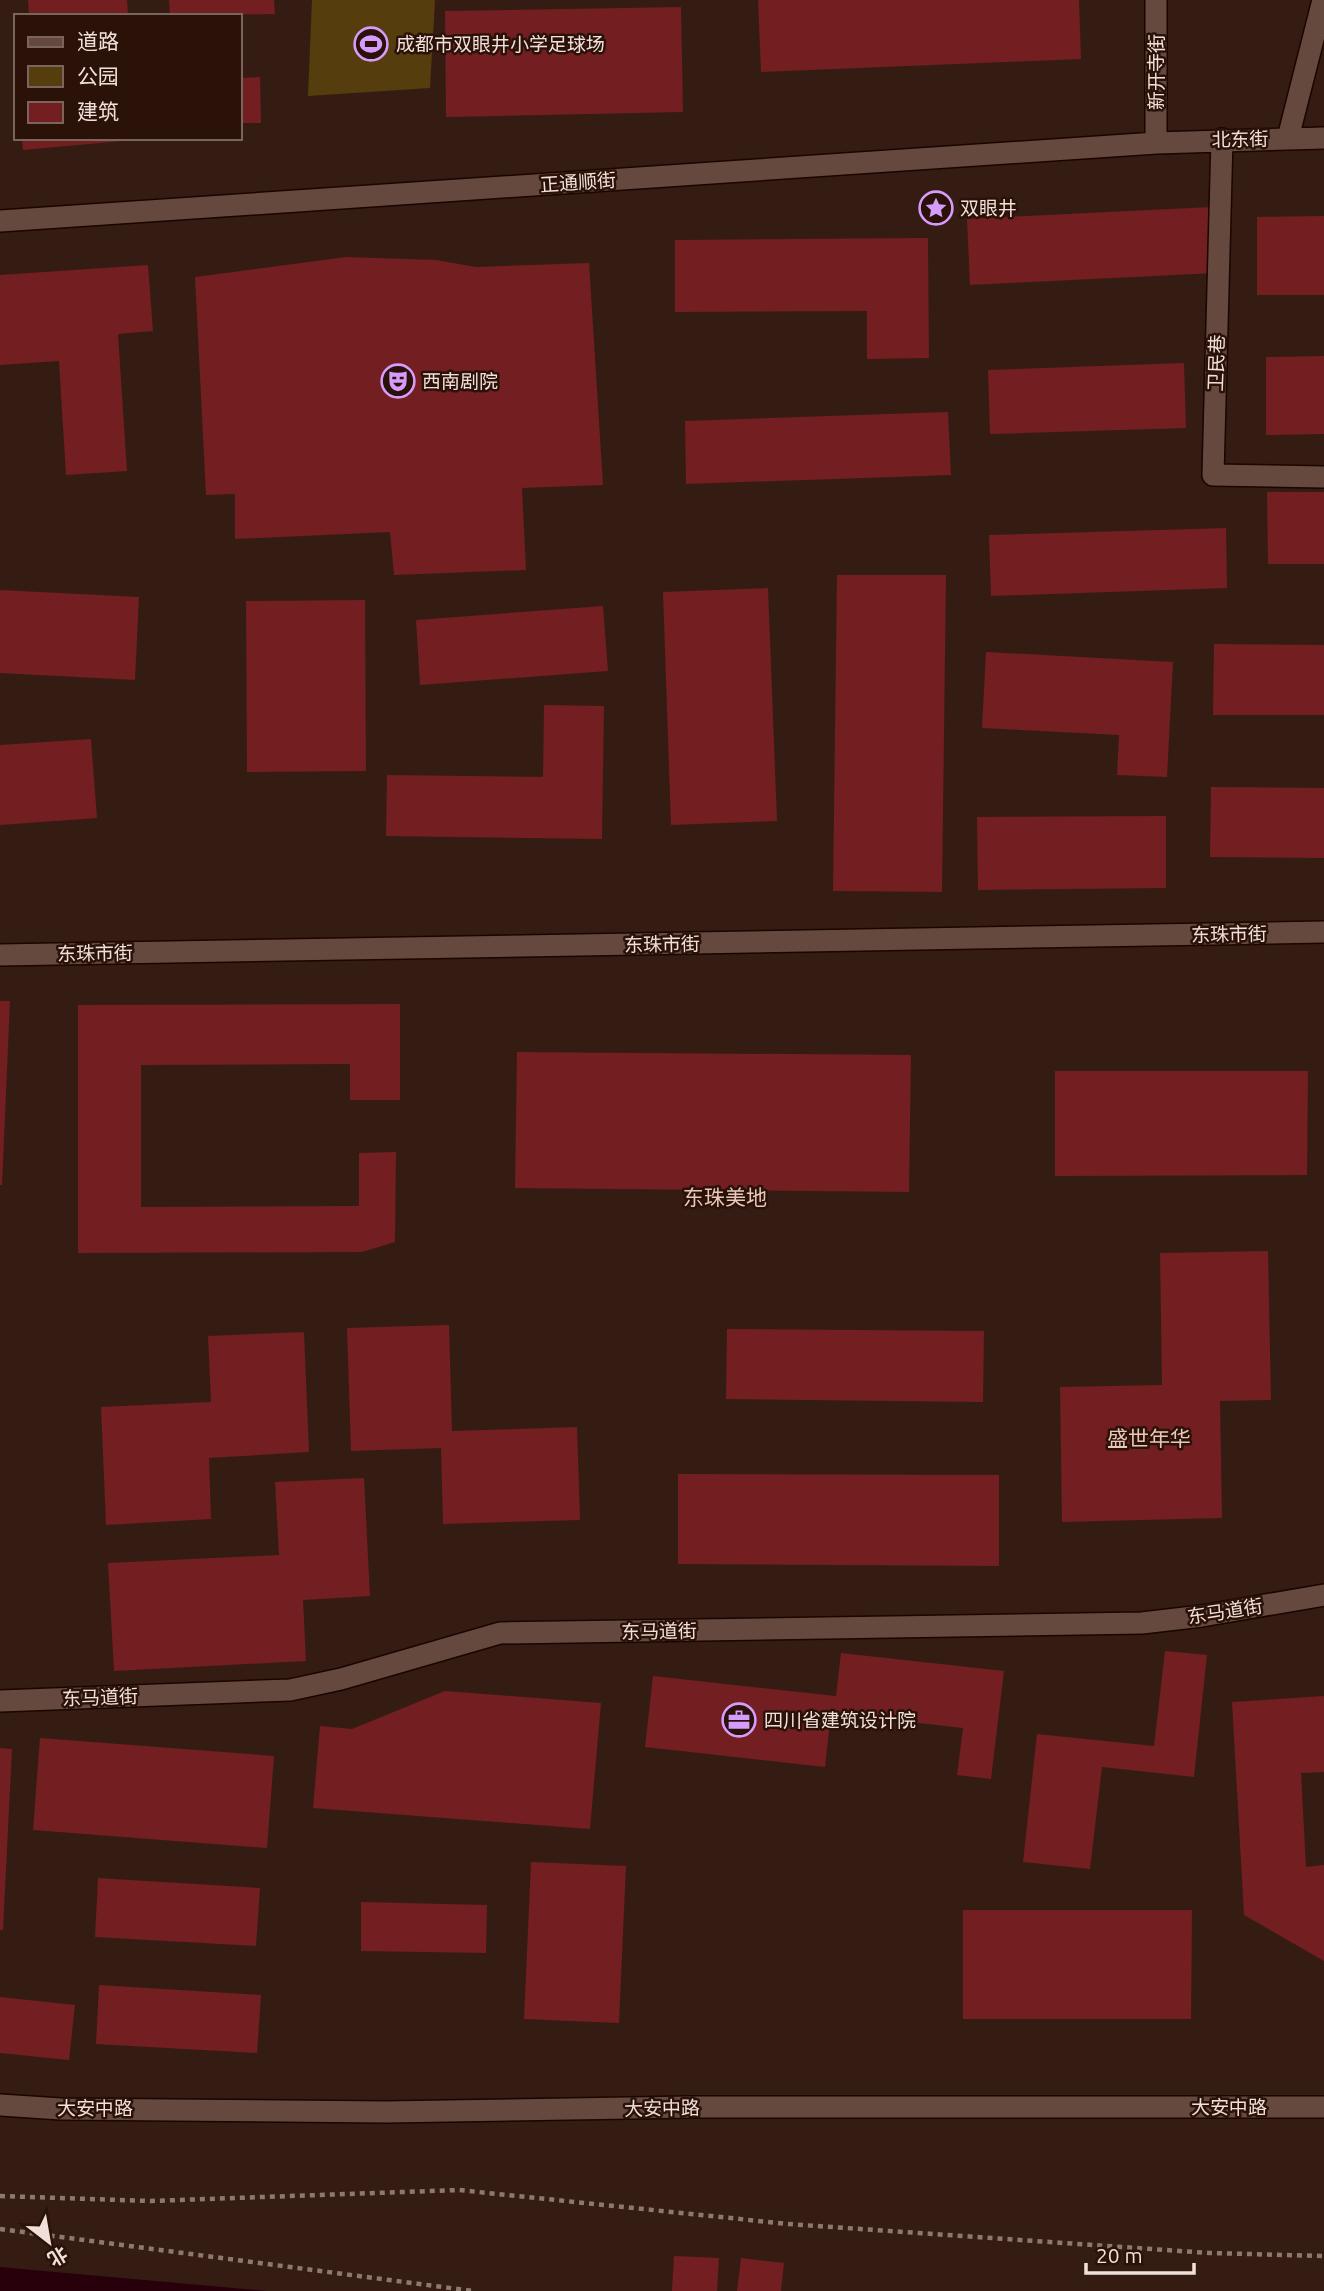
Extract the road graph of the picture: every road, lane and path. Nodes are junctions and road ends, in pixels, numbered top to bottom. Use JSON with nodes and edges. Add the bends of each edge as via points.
{"nodes":[{"id":1,"x":1156,"y":0,"type":"edge"},
{"id":2,"x":1323,"y":0,"type":"edge"},
{"id":3,"x":1288,"y":138,"type":"junction"},
{"id":4,"x":1324,"y":138,"type":"edge"},
{"id":5,"x":1222,"y":139,"type":"junction"},
{"id":6,"x":1156,"y":143,"type":"junction"},
{"id":7,"x":0,"y":221,"type":"edge"},
{"id":8,"x":1324,"y":477,"type":"edge"},
{"id":9,"x":1324,"y":932,"type":"edge"},
{"id":10,"x":0,"y":955,"type":"edge"},
{"id":11,"x":1324,"y":1595,"type":"edge"},
{"id":12,"x":0,"y":1701,"type":"edge"},
{"id":13,"x":0,"y":2105,"type":"edge"},
{"id":14,"x":1324,"y":2107,"type":"edge"},
{"id":15,"x":0,"y":2196,"type":"edge"},
{"id":16,"x":0,"y":2229,"type":"edge"},
{"id":17,"x":1324,"y":2256,"type":"edge"},
{"id":18,"x":473,"y":2291,"type":"edge"}],
"edges":[{"from":1,"to":6,"type":"street","name":"新开寺街"},
{"from":2,"to":3,"type":"street"},
{"from":3,"to":4,"type":"street","name":"北东街"},
{"from":3,"to":5,"type":"street","name":"北东街"},
{"from":5,"to":6,"type":"street","name":"北东街"},
{"from":5,"to":8,"type":"street","name":"卫民巷","via":[[1213,475]]},
{"from":6,"to":7,"type":"street","name":"正通顺街"},
{"from":9,"to":10,"type":"street","name":"东珠市街"},
{"from":11,"to":12,"type":"street","name":"东马道街","via":[[1142,1623],[500,1633],[290,1690]]},
{"from":13,"to":14,"type":"street","name":"大安中路","via":[[386,2112]]},
{"from":15,"to":17,"type":"path","via":[[151,2202],[458,2190],[788,2224],[1209,2253]]},
{"from":16,"to":18,"type":"path"}]}
